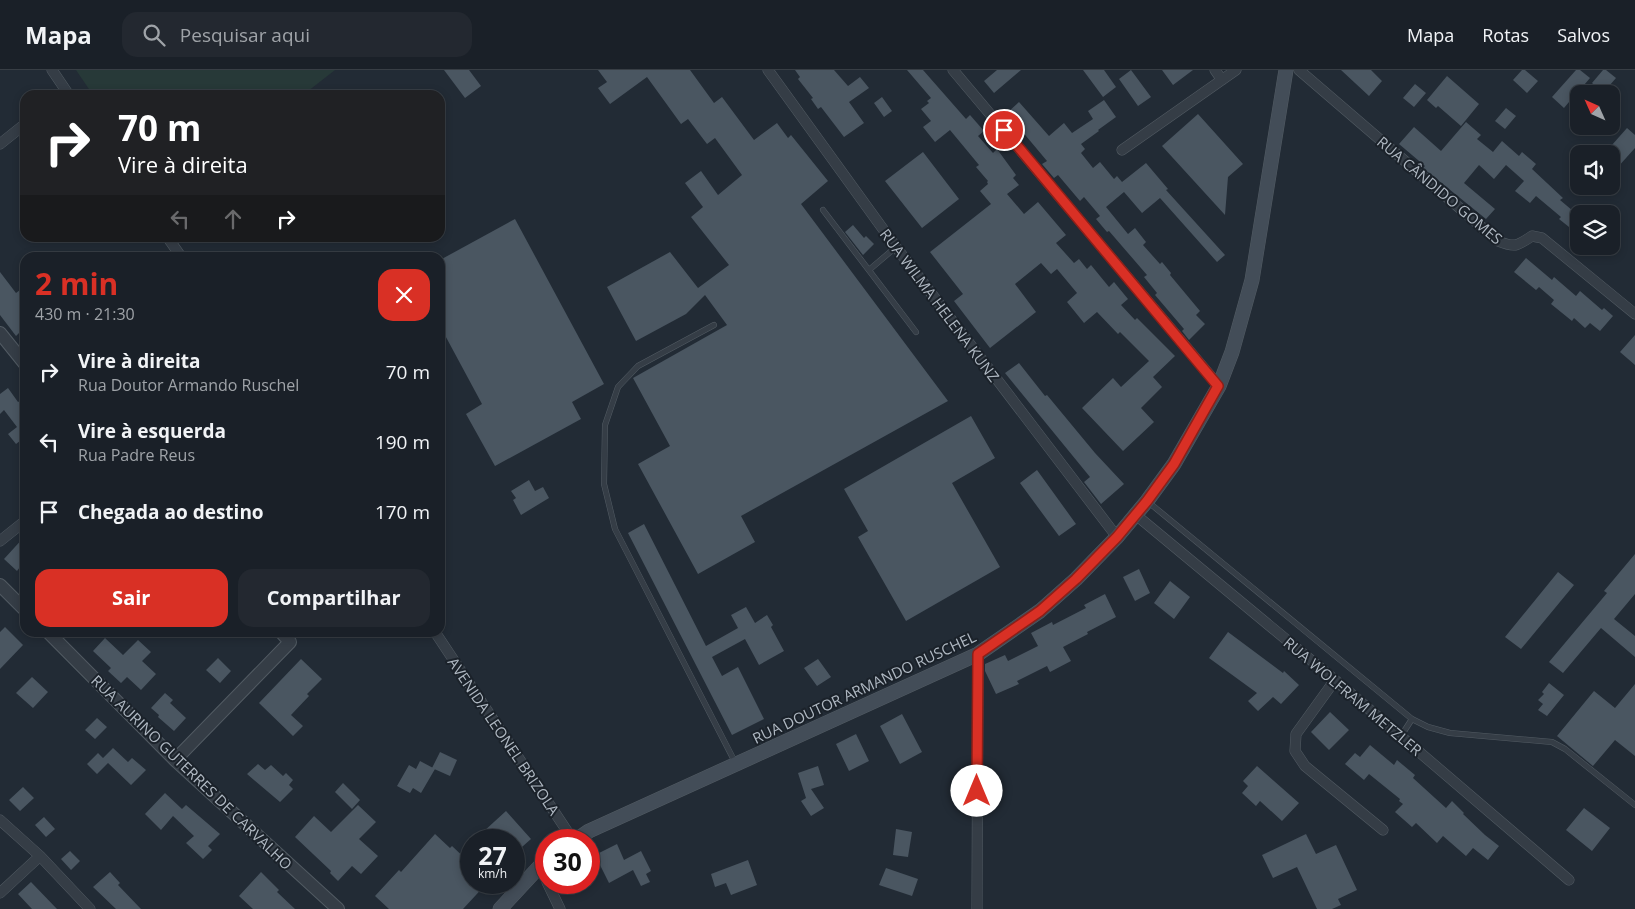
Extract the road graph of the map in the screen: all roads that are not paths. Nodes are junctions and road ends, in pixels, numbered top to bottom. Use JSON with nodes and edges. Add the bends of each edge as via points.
{"nodes":[{"id":1,"x":52,"y":70,"type":"edge"},
{"id":2,"x":768,"y":70,"type":"edge"},
{"id":3,"x":953,"y":70,"type":"edge"},
{"id":4,"x":1215,"y":70,"type":"edge"},
{"id":5,"x":1236,"y":70,"type":"edge"},
{"id":6,"x":1286,"y":70,"type":"edge"},
{"id":7,"x":1299,"y":70,"type":"edge"},
{"id":8,"x":1222,"y":80,"type":"junction"},
{"id":9,"x":64,"y":90,"type":"edge"},
{"id":10,"x":20,"y":128,"type":"edge"},
{"id":11,"x":0,"y":144,"type":"edge"},
{"id":12,"x":1122,"y":150,"type":"dead end"},
{"id":13,"x":823,"y":210,"type":"dead end"},
{"id":14,"x":896,"y":247,"type":"junction"},
{"id":15,"x":869,"y":270,"type":"junction"},
{"id":16,"x":1635,"y":314,"type":"edge"},
{"id":17,"x":714,"y":325,"type":"dead end"},
{"id":18,"x":916,"y":332,"type":"dead end"},
{"id":19,"x":0,"y":333,"type":"edge"},
{"id":20,"x":20,"y":358,"type":"edge"},
{"id":21,"x":1218,"y":386,"type":"junction"},
{"id":22,"x":1147,"y":501,"type":"junction"},
{"id":23,"x":1136,"y":515,"type":"junction"},
{"id":24,"x":20,"y":525,"type":"edge"},
{"id":25,"x":1117,"y":537,"type":"junction"},
{"id":26,"x":0,"y":541,"type":"edge"},
{"id":27,"x":0,"y":585,"type":"edge"},
{"id":28,"x":20,"y":605,"type":"edge"},
{"id":29,"x":53,"y":637,"type":"edge"},
{"id":30,"x":286,"y":637,"type":"edge"},
{"id":31,"x":438,"y":637,"type":"edge"},
{"id":32,"x":978,"y":654,"type":"junction"},
{"id":33,"x":1335,"y":680,"type":"junction"},
{"id":34,"x":1412,"y":719,"type":"junction"},
{"id":35,"x":1401,"y":736,"type":"junction"},
{"id":36,"x":175,"y":760,"type":"junction"},
{"id":37,"x":736,"y":764,"type":"junction"},
{"id":38,"x":1635,"y":805,"type":"edge"},
{"id":39,"x":0,"y":820,"type":"edge"},
{"id":40,"x":567,"y":829,"type":"edge"},
{"id":41,"x":593,"y":829,"type":"edge"},
{"id":42,"x":1382,"y":830,"type":"dead end"},
{"id":43,"x":40,"y":856,"type":"junction"},
{"id":44,"x":535,"y":873,"type":"edge"},
{"id":45,"x":1569,"y":880,"type":"dead end"},
{"id":46,"x":0,"y":893,"type":"edge"},
{"id":47,"x":553,"y":894,"type":"edge"},
{"id":48,"x":90,"y":909,"type":"edge"},
{"id":49,"x":338,"y":909,"type":"edge"},
{"id":50,"x":500,"y":909,"type":"edge"},
{"id":51,"x":560,"y":909,"type":"edge"},
{"id":52,"x":977,"y":909,"type":"edge"}],
"edges":[{"from":1,"to":9,"type":"street"},
{"from":2,"to":14,"type":"street","name":"RUA WILMA HELENA KUNZ"},
{"from":3,"to":21,"type":"street"},
{"from":4,"to":8,"type":"street"},
{"from":5,"to":8,"type":"street"},
{"from":6,"to":21,"type":"main road","name":"RUA DOUTOR ARMANDO RUSCHEL","via":[[1252,280],[1232,352]]},
{"from":7,"to":16,"type":"street","name":"RUA CÂNDIDO GOMES","via":[[1498,241],[1510,246],[1532,236],[1542,238]]},
{"from":8,"to":12,"type":"street"},
{"from":10,"to":11,"type":"street"},
{"from":13,"to":15,"type":"lane"},
{"from":14,"to":15,"type":"lane"},
{"from":14,"to":25,"type":"street","name":"RUA WILMA HELENA KUNZ"},
{"from":15,"to":18,"type":"lane"},
{"from":17,"to":37,"type":"lane","via":[[638,366],[618,387],[605,425],[604,484],[615,529]]},
{"from":19,"to":20,"type":"street"},
{"from":21,"to":22,"type":"main road","name":"RUA DOUTOR ARMANDO RUSCHEL","via":[[1174,464]]},
{"from":22,"to":23,"type":"main road","name":"RUA DOUTOR ARMANDO RUSCHEL"},
{"from":22,"to":34,"type":"lane"},
{"from":23,"to":25,"type":"main road","name":"RUA DOUTOR ARMANDO RUSCHEL"},
{"from":23,"to":33,"type":"street","name":"RUA WOLFRAM METZLER"},
{"from":24,"to":26,"type":"street"},
{"from":25,"to":32,"type":"main road","name":"RUA DOUTOR ARMANDO RUSCHEL","via":[[1040,611]]},
{"from":27,"to":28,"type":"street"},
{"from":29,"to":36,"type":"street","name":"RUA AURINO GUTERRES DE CARVALHO"},
{"from":30,"to":36,"type":"street","via":[[290,642]]},
{"from":31,"to":40,"type":"street","name":"AVENIDA LEONEL BRIZOLA"},
{"from":32,"to":37,"type":"main road","name":"RUA DOUTOR ARMANDO RUSCHEL"},
{"from":32,"to":52,"type":"street"},
{"from":33,"to":35,"type":"street","name":"RUA WOLFRAM METZLER"},
{"from":33,"to":42,"type":"street","via":[[1296,734],[1295,751],[1305,766]]},
{"from":34,"to":35,"type":"lane"},
{"from":34,"to":38,"type":"lane","via":[[1450,733],[1552,742]]},
{"from":35,"to":45,"type":"street","name":"RUA WOLFRAM METZLER"},
{"from":36,"to":49,"type":"street","name":"RUA AURINO GUTERRES DE CARVALHO"},
{"from":37,"to":41,"type":"main road","name":"RUA DOUTOR ARMANDO RUSCHEL"},
{"from":39,"to":43,"type":"street"},
{"from":43,"to":46,"type":"street"},
{"from":43,"to":48,"type":"street"},
{"from":44,"to":50,"type":"main road"},
{"from":47,"to":51,"type":"street"}]}
